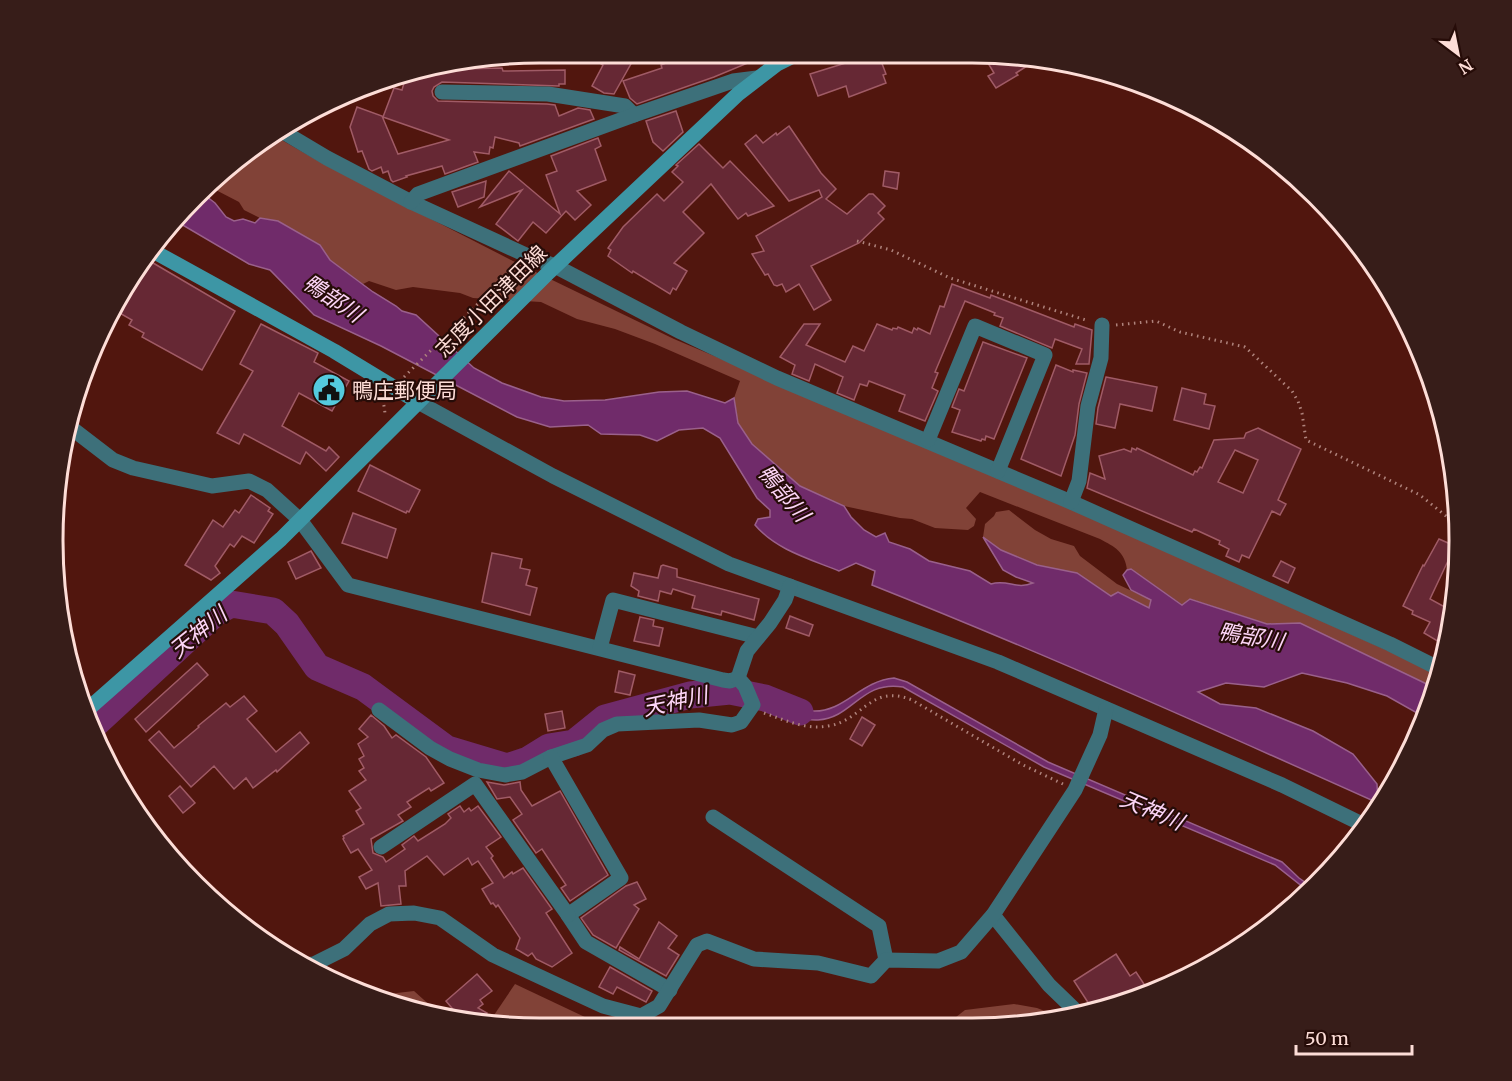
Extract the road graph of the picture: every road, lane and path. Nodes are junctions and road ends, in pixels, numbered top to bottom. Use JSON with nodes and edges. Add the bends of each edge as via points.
{"nodes":[{"id":1,"x":779,"y":63,"type":"edge"},
{"id":2,"x":757,"y":78,"type":"junction"},
{"id":3,"x":442,"y":92,"type":"dead end"},
{"id":4,"x":634,"y":115,"type":"junction"},
{"id":5,"x":288,"y":135,"type":"edge"},
{"id":6,"x":411,"y":202,"type":"junction"},
{"id":7,"x":857,"y":241,"type":"dead end"},
{"id":8,"x":159,"y":254,"type":"edge"},
{"id":9,"x":522,"y":260,"type":"dead end"},
{"id":10,"x":552,"y":269,"type":"junction"},
{"id":11,"x":1102,"y":325,"type":"junction"},
{"id":12,"x":403,"y":378,"type":"dead end"},
{"id":13,"x":423,"y":397,"type":"junction"},
{"id":14,"x":76,"y":431,"type":"edge"},
{"id":15,"x":928,"y":441,"type":"junction"},
{"id":16,"x":998,"y":471,"type":"junction"},
{"id":17,"x":1071,"y":502,"type":"junction"},
{"id":18,"x":1448,"y":518,"type":"edge"},
{"id":19,"x":300,"y":520,"type":"junction"},
{"id":20,"x":790,"y":586,"type":"junction"},
{"id":21,"x":758,"y":637,"type":"junction"},
{"id":22,"x":602,"y":642,"type":"junction"},
{"id":23,"x":1433,"y":665,"type":"edge"},
{"id":24,"x":744,"y":686,"type":"junction"},
{"id":25,"x":92,"y":705,"type":"edge"},
{"id":26,"x":1106,"y":709,"type":"junction"},
{"id":27,"x":379,"y":710,"type":"dead end"},
{"id":28,"x":551,"y":757,"type":"junction"},
{"id":29,"x":476,"y":777,"type":"junction"},
{"id":30,"x":1078,"y":784,"type":"junction"},
{"id":31,"x":713,"y":817,"type":"dead end"},
{"id":32,"x":1357,"y":822,"type":"edge"},
{"id":33,"x":381,"y":847,"type":"dead end"},
{"id":34,"x":568,"y":915,"type":"junction"},
{"id":35,"x":993,"y":915,"type":"junction"},
{"id":36,"x":886,"y":960,"type":"junction"},
{"id":37,"x":316,"y":962,"type":"edge"},
{"id":38,"x":670,"y":990,"type":"junction"},
{"id":39,"x":1072,"y":1007,"type":"edge"}],
"edges":[{"from":1,"to":2,"type":"main road","name":"志度小田津田線"},
{"from":2,"to":4,"type":"street","via":[[733,81]]},
{"from":2,"to":10,"type":"main road","name":"志度小田津田線"},
{"from":3,"to":4,"type":"street","via":[[548,94],[625,105]]},
{"from":4,"to":6,"type":"street","via":[[418,194]]},
{"from":5,"to":6,"type":"street"},
{"from":6,"to":10,"type":"street"},
{"from":7,"to":11,"type":"path","via":[[891,250],[950,278]]},
{"from":8,"to":13,"type":"main road"},
{"from":9,"to":12,"type":"path"},
{"from":10,"to":13,"type":"main road","name":"志度小田津田線"},
{"from":10,"to":15,"type":"street","via":[[777,378]]},
{"from":11,"to":17,"type":"street","via":[[1101,358]]},
{"from":11,"to":18,"type":"path","via":[[1156,321],[1180,332],[1245,347],[1298,400],[1306,440],[1420,495]]},
{"from":13,"to":19,"type":"main road","name":"志度小田津田線"},
{"from":13,"to":20,"type":"street","via":[[554,476],[729,564]]},
{"from":14,"to":19,"type":"street","via":[[113,460],[133,468],[212,486],[249,481],[267,490]]},
{"from":15,"to":16,"type":"street"},
{"from":15,"to":16,"type":"street","via":[[975,326],[1046,355]]},
{"from":16,"to":17,"type":"street"},
{"from":17,"to":23,"type":"street"},
{"from":19,"to":22,"type":"street","via":[[348,585]]},
{"from":19,"to":25,"type":"main road","name":"志度小田津田線"},
{"from":20,"to":21,"type":"street","via":[[785,600]]},
{"from":20,"to":26,"type":"street","via":[[998,662]]},
{"from":21,"to":22,"type":"street","via":[[613,600]]},
{"from":21,"to":24,"type":"street","via":[[747,651]]},
{"from":22,"to":24,"type":"street"},
{"from":24,"to":28,"type":"street","via":[[741,722],[617,724],[603,730],[588,745]]},
{"from":24,"to":30,"type":"path","via":[[805,727],[839,724],[886,695],[900,695],[1023,765]]},
{"from":26,"to":30,"type":"street","via":[[1100,735]]},
{"from":26,"to":32,"type":"street"},
{"from":27,"to":29,"type":"street"},
{"from":28,"to":29,"type":"street","via":[[522,772]]},
{"from":28,"to":34,"type":"street","via":[[621,878]]},
{"from":29,"to":33,"type":"street"},
{"from":29,"to":34,"type":"street"},
{"from":30,"to":35,"type":"street"},
{"from":31,"to":36,"type":"street","via":[[879,926]]},
{"from":34,"to":38,"type":"street","via":[[586,942]]},
{"from":35,"to":36,"type":"street","via":[[961,952],[938,961]]},
{"from":35,"to":39,"type":"street","via":[[1049,985]]},
{"from":36,"to":38,"type":"street","via":[[871,976],[818,963],[754,959],[707,941],[697,945]]},
{"from":37,"to":38,"type":"street","via":[[344,949],[370,924],[389,914],[414,913],[440,918],[493,955],[603,1006],[641,1016],[659,1006]]}]}
